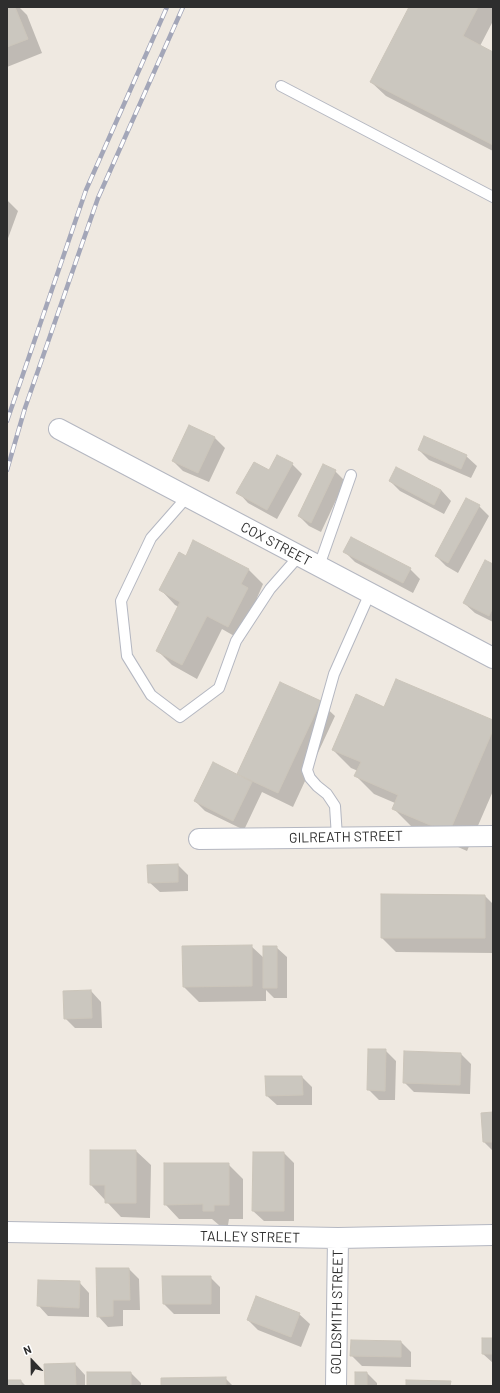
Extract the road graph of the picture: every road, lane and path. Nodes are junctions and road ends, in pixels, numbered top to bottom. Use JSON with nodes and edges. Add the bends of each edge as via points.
{"nodes":[{"id":1,"x":281,"y":86,"type":"dead end"},
{"id":2,"x":493,"y":197,"type":"edge"},
{"id":3,"x":59,"y":429,"type":"dead end"},
{"id":4,"x":351,"y":476,"type":"dead end"},
{"id":5,"x":187,"y":497,"type":"junction"},
{"id":6,"x":299,"y":556,"type":"junction"},
{"id":7,"x":319,"y":566,"type":"junction"},
{"id":8,"x":370,"y":593,"type":"junction"},
{"id":9,"x":493,"y":658,"type":"edge"},
{"id":10,"x":493,"y":836,"type":"edge"},
{"id":11,"x":337,"y":838,"type":"junction"},
{"id":12,"x":199,"y":839,"type":"dead end"},
{"id":13,"x":7,"y":1232,"type":"edge"},
{"id":14,"x":493,"y":1235,"type":"edge"},
{"id":15,"x":338,"y":1238,"type":"junction"},
{"id":16,"x":336,"y":1386,"type":"edge"}],
"edges":[{"from":1,"to":2,"type":"lane"},
{"from":3,"to":5,"type":"street","name":"COX STREET"},
{"from":4,"to":7,"type":"lane"},
{"from":5,"to":6,"type":"street","name":"COX STREET"},
{"from":5,"to":6,"type":"lane","via":[[151,538],[121,602],[127,656],[151,695],[180,717],[219,688],[236,641],[270,589]]},
{"from":6,"to":7,"type":"street","name":"COX STREET"},
{"from":7,"to":8,"type":"street","name":"COX STREET"},
{"from":8,"to":9,"type":"street","name":"COX STREET"},
{"from":8,"to":11,"type":"lane","via":[[334,674],[307,770],[310,778],[327,794],[335,806]]},
{"from":10,"to":11,"type":"street","name":"GILREATH STREET"},
{"from":11,"to":12,"type":"street","name":"GILREATH STREET"},
{"from":13,"to":15,"type":"street","name":"TALLEY STREET"},
{"from":14,"to":15,"type":"street","name":"TALLEY STREET"},
{"from":15,"to":16,"type":"street","name":"GOLDSMITH STREET"}]}
